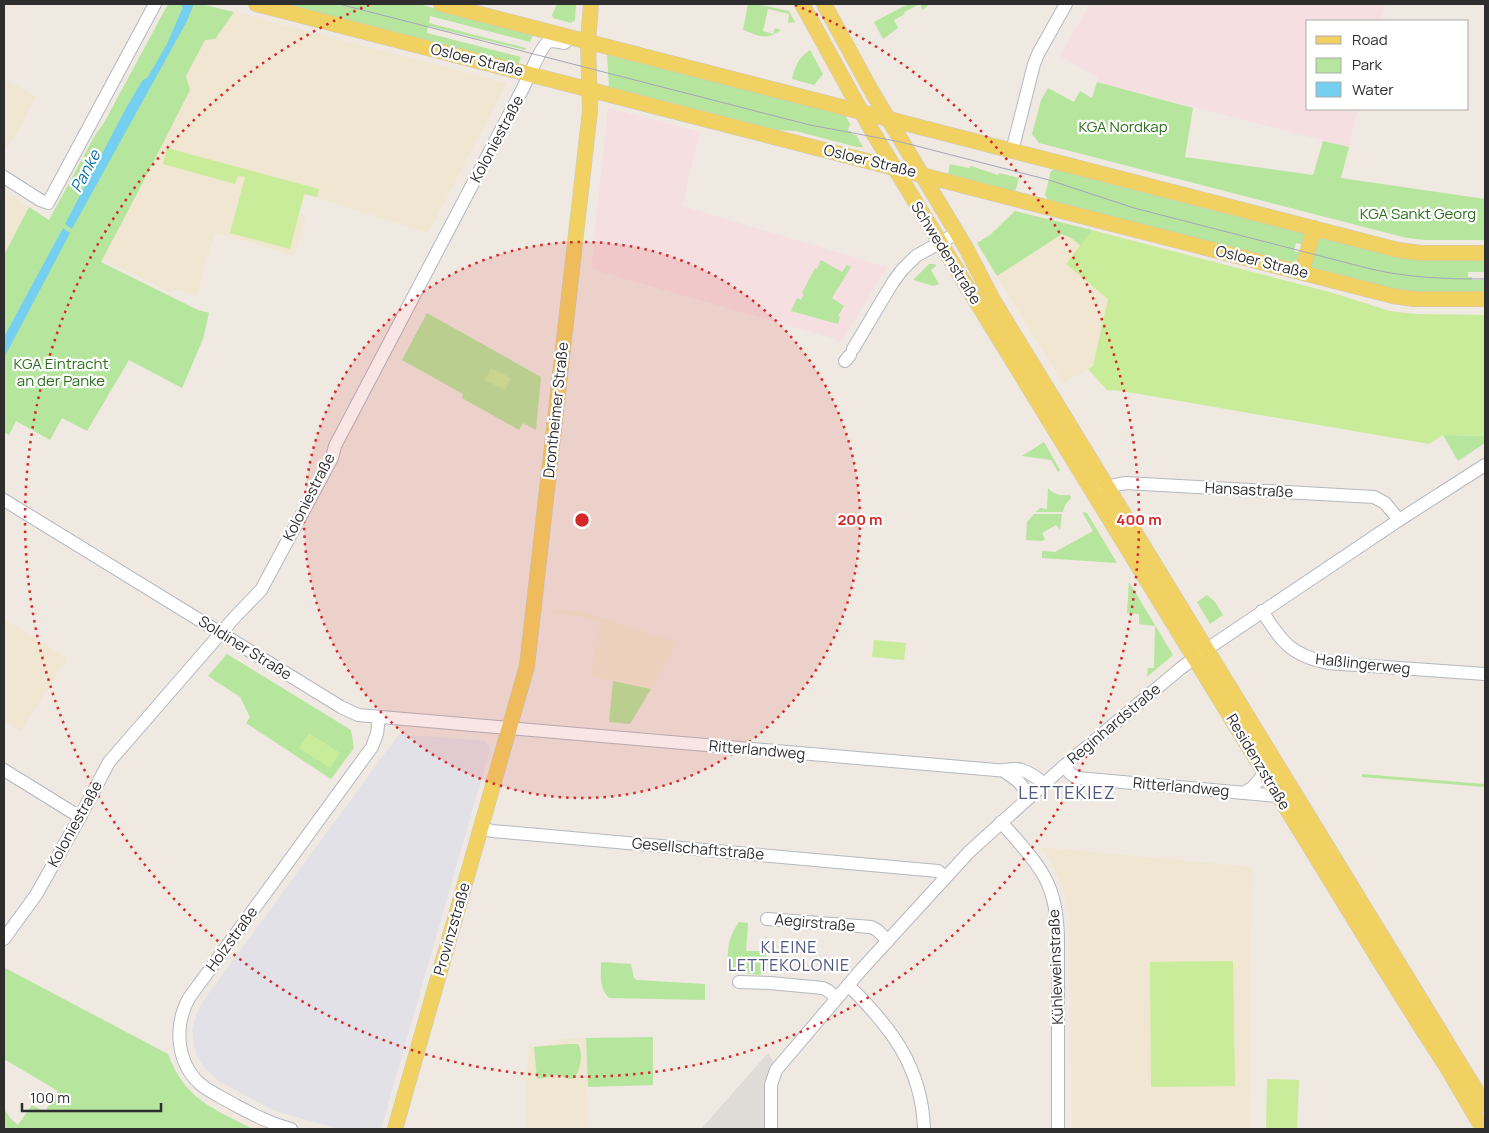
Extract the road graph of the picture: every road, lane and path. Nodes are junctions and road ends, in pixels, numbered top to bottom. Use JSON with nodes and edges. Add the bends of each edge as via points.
{"nodes":[{"id":1,"x":155,"y":4,"type":"edge"},
{"id":2,"x":256,"y":4,"type":"edge"},
{"id":3,"x":441,"y":4,"type":"edge"},
{"id":4,"x":592,"y":4,"type":"edge"},
{"id":5,"x":802,"y":4,"type":"edge"},
{"id":6,"x":824,"y":4,"type":"edge"},
{"id":7,"x":1066,"y":4,"type":"edge"},
{"id":8,"x":572,"y":38,"type":"junction"},
{"id":9,"x":588,"y":42,"type":"junction"},
{"id":10,"x":530,"y":74,"type":"junction"},
{"id":11,"x":590,"y":89,"type":"junction"},
{"id":12,"x":860,"y":111,"type":"junction"},
{"id":13,"x":886,"y":118,"type":"junction"},
{"id":14,"x":1012,"y":150,"type":"junction"},
{"id":15,"x":893,"y":167,"type":"junction"},
{"id":16,"x":920,"y":173,"type":"junction"},
{"id":17,"x":4,"y":177,"type":"edge"},
{"id":18,"x":1314,"y":228,"type":"junction"},
{"id":19,"x":958,"y":233,"type":"junction"},
{"id":20,"x":940,"y":243,"type":"junction"},
{"id":21,"x":1485,"y":253,"type":"edge"},
{"id":22,"x":1302,"y":272,"type":"junction"},
{"id":23,"x":1485,"y":299,"type":"edge"},
{"id":24,"x":849,"y":355,"type":"dead end"},
{"id":25,"x":1040,"y":391,"type":"junction"},
{"id":26,"x":1485,"y":464,"type":"edge"},
{"id":27,"x":1107,"y":487,"type":"junction"},
{"id":28,"x":1091,"y":490,"type":"junction"},
{"id":29,"x":4,"y":500,"type":"edge"},
{"id":30,"x":1399,"y":520,"type":"junction"},
{"id":31,"x":1262,"y":611,"type":"junction"},
{"id":32,"x":222,"y":633,"type":"junction"},
{"id":33,"x":1207,"y":648,"type":"junction"},
{"id":34,"x":1194,"y":658,"type":"junction"},
{"id":35,"x":1485,"y":674,"type":"edge"},
{"id":36,"x":379,"y":717,"type":"junction"},
{"id":37,"x":510,"y":728,"type":"junction"},
{"id":38,"x":1064,"y":766,"type":"junction"},
{"id":39,"x":4,"y":770,"type":"edge"},
{"id":40,"x":1004,"y":771,"type":"junction"},
{"id":41,"x":1265,"y":773,"type":"junction"},
{"id":42,"x":1044,"y":784,"type":"junction"},
{"id":43,"x":1243,"y":793,"type":"junction"},
{"id":44,"x":1030,"y":796,"type":"junction"},
{"id":45,"x":1279,"y":796,"type":"junction"},
{"id":46,"x":80,"y":817,"type":"junction"},
{"id":47,"x":1001,"y":822,"type":"junction"},
{"id":48,"x":482,"y":828,"type":"junction"},
{"id":49,"x":916,"y":869,"type":"junction"},
{"id":50,"x":945,"y":877,"type":"junction"},
{"id":51,"x":933,"y":890,"type":"junction"},
{"id":52,"x":767,"y":919,"type":"dead end"},
{"id":53,"x":4,"y":939,"type":"edge"},
{"id":54,"x":888,"y":941,"type":"junction"},
{"id":55,"x":739,"y":982,"type":"dead end"},
{"id":56,"x":848,"y":985,"type":"junction"},
{"id":57,"x":837,"y":998,"type":"junction"},
{"id":58,"x":1485,"y":1105,"type":"edge"},
{"id":59,"x":291,"y":1129,"type":"edge"},
{"id":60,"x":395,"y":1129,"type":"edge"},
{"id":61,"x":771,"y":1129,"type":"edge"},
{"id":62,"x":924,"y":1129,"type":"edge"},
{"id":63,"x":1058,"y":1129,"type":"edge"},
{"id":64,"x":1483,"y":1129,"type":"edge"}],
"edges":[{"from":1,"to":17,"type":"street","via":[[48,203]]},
{"from":2,"to":10,"type":"main road","name":"Osloer Straße"},
{"from":3,"to":8,"type":"main road"},
{"from":4,"to":9,"type":"main road"},
{"from":5,"to":12,"type":"main road","name":"Schwedenstraße"},
{"from":6,"to":13,"type":"main road","name":"Schwedenstraße"},
{"from":7,"to":14,"type":"street","via":[[1034,64]]},
{"from":8,"to":9,"type":"main road"},
{"from":8,"to":10,"type":"street","name":"Koloniestraße","via":[[564,43],[552,41],[546,44]]},
{"from":9,"to":11,"type":"main road","name":"Drontheimer Straße"},
{"from":9,"to":12,"type":"main road"},
{"from":10,"to":11,"type":"main road","name":"Osloer Straße"},
{"from":10,"to":32,"type":"street","name":"Koloniestraße","via":[[261,590]]},
{"from":11,"to":15,"type":"main road","name":"Osloer Straße"},
{"from":11,"to":37,"type":"main road","name":"Drontheimer Straße","via":[[530,652]]},
{"from":12,"to":13,"type":"main road"},
{"from":12,"to":15,"type":"main road","name":"Schwedenstraße"},
{"from":13,"to":14,"type":"main road"},
{"from":13,"to":16,"type":"main road","name":"Schwedenstraße"},
{"from":14,"to":18,"type":"main road"},
{"from":15,"to":16,"type":"main road","name":"Osloer Straße"},
{"from":15,"to":20,"type":"main road","name":"Schwedenstraße"},
{"from":16,"to":19,"type":"main road","name":"Schwedenstraße"},
{"from":16,"to":22,"type":"main road","name":"Osloer Straße"},
{"from":18,"to":21,"type":"main road","via":[[1413,252]]},
{"from":18,"to":22,"type":"main road"},
{"from":19,"to":20,"type":"street"},
{"from":19,"to":25,"type":"main road","name":"Schwedenstraße"},
{"from":20,"to":24,"type":"street","via":[[916,256],[902,270]]},
{"from":20,"to":25,"type":"main road","name":"Schwedenstraße"},
{"from":22,"to":23,"type":"main road","name":"Osloer Straße","via":[[1404,298]]},
{"from":25,"to":27,"type":"main road","name":"Residenzstraße"},
{"from":25,"to":28,"type":"main road","name":"Residenzstraße"},
{"from":26,"to":30,"type":"street","name":"Reginhardstraße"},
{"from":27,"to":28,"type":"street","name":"Hansastraße"},
{"from":27,"to":30,"type":"street","name":"Hansastraße","via":[[1126,483],[1374,498],[1385,503]]},
{"from":27,"to":33,"type":"main road","name":"Residenzstraße"},
{"from":28,"to":34,"type":"main road","name":"Residenzstraße"},
{"from":29,"to":32,"type":"street","name":"Soldiner Straße"},
{"from":30,"to":31,"type":"street","name":"Reginhardstraße"},
{"from":31,"to":33,"type":"street","name":"Reginhardstraße"},
{"from":31,"to":35,"type":"street","name":"Haßlingerweg","via":[[1286,645],[1312,660]]},
{"from":32,"to":36,"type":"street","name":"Soldiner Straße","via":[[350,712]]},
{"from":32,"to":46,"type":"street","name":"Koloniestraße","via":[[109,762]]},
{"from":33,"to":34,"type":"street","name":"Reginhardstraße"},
{"from":33,"to":58,"type":"main road","name":"Residenzstraße"},
{"from":34,"to":38,"type":"street","name":"Reginhardstraße"},
{"from":34,"to":41,"type":"main road","name":"Residenzstraße"},
{"from":36,"to":37,"type":"street","name":"Soldiner Straße"},
{"from":36,"to":59,"type":"street","name":"Holzstraße","via":[[372,747],[189,998],[180,1024],[182,1054],[200,1083],[264,1120]]},
{"from":37,"to":40,"type":"street","name":"Ritterlandweg"},
{"from":37,"to":48,"type":"main road","name":"Provinzstraße"},
{"from":38,"to":42,"type":"street","name":"Reginhardstraße"},
{"from":38,"to":43,"type":"street","name":"Ritterlandweg","via":[[1077,778]]},
{"from":39,"to":46,"type":"street"},
{"from":40,"to":42,"type":"street","name":"Ritterlandweg","via":[[1011,768],[1022,770]]},
{"from":40,"to":44,"type":"street"},
{"from":41,"to":43,"type":"street","name":"Ritterlandweg"},
{"from":41,"to":45,"type":"main road","name":"Residenzstraße"},
{"from":42,"to":44,"type":"street","name":"Reginhardstraße"},
{"from":43,"to":45,"type":"street","name":"Ritterlandweg"},
{"from":44,"to":47,"type":"street","name":"Reginhardstraße"},
{"from":45,"to":64,"type":"main road","name":"Residenzstraße"},
{"from":46,"to":53,"type":"street","name":"Koloniestraße","via":[[36,895]]},
{"from":47,"to":50,"type":"street","name":"Reginhardstraße"},
{"from":47,"to":63,"type":"street","name":"Kühleweinstraße","via":[[1041,870],[1056,913]]},
{"from":48,"to":49,"type":"street","name":"Gesellschaftstraße"},
{"from":48,"to":60,"type":"main road","name":"Provinzstraße"},
{"from":49,"to":50,"type":"street","name":"Gesellschaftstraße","via":[[938,871]]},
{"from":49,"to":51,"type":"street"},
{"from":50,"to":51,"type":"street","name":"Reginhardstraße"},
{"from":51,"to":54,"type":"street","name":"Reginhardstraße"},
{"from":52,"to":54,"type":"street","name":"Aegirstraße","via":[[871,927]]},
{"from":54,"to":56,"type":"street","name":"Reginhardstraße"},
{"from":55,"to":57,"type":"street","via":[[823,988]]},
{"from":56,"to":57,"type":"street","name":"Reginhardstraße"},
{"from":56,"to":62,"type":"street","via":[[888,1027],[907,1058],[919,1094]]},
{"from":57,"to":61,"type":"street","name":"Reginhardstraße","via":[[776,1070],[771,1085]]}]}
